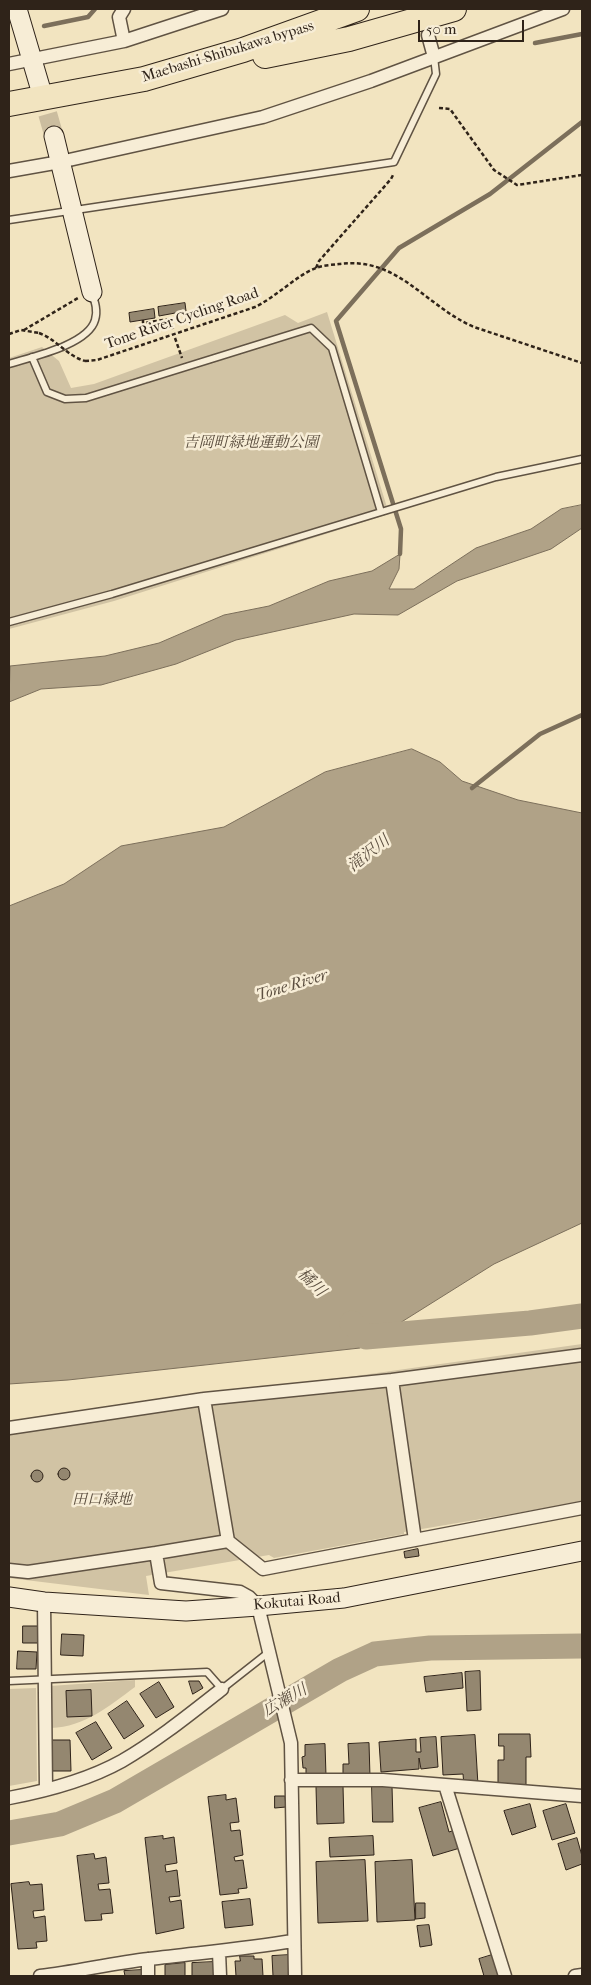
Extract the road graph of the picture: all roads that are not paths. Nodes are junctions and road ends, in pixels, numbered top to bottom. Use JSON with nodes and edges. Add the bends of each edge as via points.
{"nodes":[{"id":1,"x":17,"y":9,"type":"edge"},
{"id":2,"x":124,"y":9,"type":"edge"},
{"id":3,"x":222,"y":9,"type":"edge"},
{"id":4,"x":454,"y":9,"type":"edge"},
{"id":5,"x":563,"y":9,"type":"edge"},
{"id":6,"x":350,"y":11,"type":"edge"},
{"id":7,"x":428,"y":35,"type":"dead end"},
{"id":8,"x":124,"y":42,"type":"junction"},
{"id":9,"x":434,"y":57,"type":"junction"},
{"id":10,"x":32,"y":60,"type":"junction"},
{"id":11,"x":9,"y":64,"type":"edge"},
{"id":12,"x":144,"y":79,"type":"junction"},
{"id":13,"x":40,"y":87,"type":"tunnel mouth"},
{"id":14,"x":9,"y":104,"type":"edge"},
{"id":15,"x":54,"y":136,"type":"tunnel mouth"},
{"id":16,"x":60,"y":162,"type":"junction"},
{"id":17,"x":9,"y":170,"type":"edge"},
{"id":18,"x":73,"y":209,"type":"junction"},
{"id":19,"x":9,"y":220,"type":"edge"},
{"id":20,"x":87,"y":294,"type":"joint"},
{"id":21,"x":32,"y":357,"type":"junction"},
{"id":22,"x":9,"y":364,"type":"edge"},
{"id":23,"x":582,"y":459,"type":"edge"},
{"id":24,"x":381,"y":512,"type":"junction"},
{"id":25,"x":9,"y":622,"type":"edge"},
{"id":26,"x":582,"y":1356,"type":"edge"},
{"id":27,"x":392,"y":1380,"type":"junction"},
{"id":28,"x":204,"y":1400,"type":"junction"},
{"id":29,"x":9,"y":1428,"type":"edge"},
{"id":30,"x":582,"y":1508,"type":"edge"},
{"id":31,"x":415,"y":1540,"type":"junction"},
{"id":32,"x":228,"y":1541,"type":"junction"},
{"id":33,"x":582,"y":1551,"type":"edge"},
{"id":34,"x":156,"y":1553,"type":"junction"},
{"id":35,"x":9,"y":1570,"type":"edge"},
{"id":36,"x":9,"y":1597,"type":"edge"},
{"id":37,"x":44,"y":1602,"type":"junction"},
{"id":38,"x":258,"y":1606,"type":"junction"},
{"id":39,"x":270,"y":1651,"type":"junction"},
{"id":40,"x":44,"y":1679,"type":"junction"},
{"id":41,"x":9,"y":1681,"type":"edge"},
{"id":42,"x":222,"y":1689,"type":"junction"},
{"id":43,"x":291,"y":1780,"type":"junction"},
{"id":44,"x":445,"y":1784,"type":"junction"},
{"id":45,"x":46,"y":1789,"type":"junction"},
{"id":46,"x":582,"y":1796,"type":"edge"},
{"id":47,"x":9,"y":1798,"type":"edge"},
{"id":48,"x":293,"y":1941,"type":"junction"},
{"id":49,"x":219,"y":1952,"type":"junction"},
{"id":50,"x":148,"y":1959,"type":"junction"},
{"id":51,"x":80,"y":1974,"type":"edge"},
{"id":52,"x":582,"y":1975,"type":"edge"},
{"id":53,"x":40,"y":1976,"type":"edge"},
{"id":54,"x":148,"y":1976,"type":"edge"},
{"id":55,"x":220,"y":1976,"type":"edge"},
{"id":56,"x":295,"y":1976,"type":"edge"},
{"id":57,"x":505,"y":1976,"type":"edge"},
{"id":58,"x":575,"y":1976,"type":"edge"}],
"edges":[{"from":1,"to":10,"type":"street"},
{"from":2,"to":8,"type":"street","via":[[118,17]]},
{"from":3,"to":8,"type":"street"},
{"from":4,"to":12,"type":"highway","via":[[349,39]]},
{"from":5,"to":9,"type":"street"},
{"from":6,"to":12,"type":"highway","name":"Maebashi-Shibukawa bypass","via":[[243,50]]},
{"from":7,"to":9,"type":"street"},
{"from":8,"to":10,"type":"street"},
{"from":9,"to":16,"type":"street","via":[[263,117]]},
{"from":9,"to":18,"type":"lane","via":[[436,74],[394,162]]},
{"from":10,"to":11,"type":"street"},
{"from":10,"to":13,"type":"street"},
{"from":12,"to":14,"type":"highway","name":"Maebashi-Shibukawa bypass"},
{"from":15,"to":16,"type":"street"},
{"from":16,"to":17,"type":"street"},
{"from":16,"to":18,"type":"street"},
{"from":18,"to":19,"type":"lane"},
{"from":18,"to":20,"type":"street"},
{"from":20,"to":21,"type":"lane","via":[[96,310],[92,328],[49,352]]},
{"from":21,"to":22,"type":"lane"},
{"from":21,"to":24,"type":"lane","via":[[47,392],[65,399],[86,398],[311,328],[332,348]]},
{"from":23,"to":24,"type":"lane","via":[[496,477]]},
{"from":24,"to":25,"type":"lane"},
{"from":26,"to":27,"type":"street"},
{"from":27,"to":28,"type":"street"},
{"from":27,"to":31,"type":"street"},
{"from":28,"to":29,"type":"street"},
{"from":28,"to":32,"type":"street"},
{"from":30,"to":31,"type":"street"},
{"from":31,"to":32,"type":"street","via":[[263,1569]]},
{"from":32,"to":34,"type":"street"},
{"from":33,"to":38,"type":"street","name":"Kokutai Road","via":[[344,1598]]},
{"from":34,"to":35,"type":"street","via":[[28,1572]]},
{"from":34,"to":38,"type":"street","via":[[161,1583],[240,1592]]},
{"from":36,"to":37,"type":"street","name":"Kokutai Road"},
{"from":37,"to":38,"type":"street","name":"Kokutai Road","via":[[186,1611]]},
{"from":37,"to":40,"type":"street"},
{"from":38,"to":39,"type":"street"},
{"from":39,"to":42,"type":"lane"},
{"from":39,"to":43,"type":"street","via":[[291,1743]]},
{"from":40,"to":41,"type":"lane"},
{"from":40,"to":42,"type":"lane","via":[[207,1672]]},
{"from":40,"to":45,"type":"street"},
{"from":42,"to":45,"type":"street","via":[[121,1761]]},
{"from":43,"to":44,"type":"street"},
{"from":43,"to":48,"type":"street"},
{"from":44,"to":46,"type":"street"},
{"from":44,"to":57,"type":"street"},
{"from":45,"to":47,"type":"street"},
{"from":48,"to":49,"type":"street"},
{"from":48,"to":56,"type":"street"},
{"from":49,"to":50,"type":"street"},
{"from":49,"to":55,"type":"street"},
{"from":50,"to":51,"type":"street"},
{"from":50,"to":54,"type":"street"},
{"from":51,"to":53,"type":"street"},
{"from":52,"to":58,"type":"street"}]}
